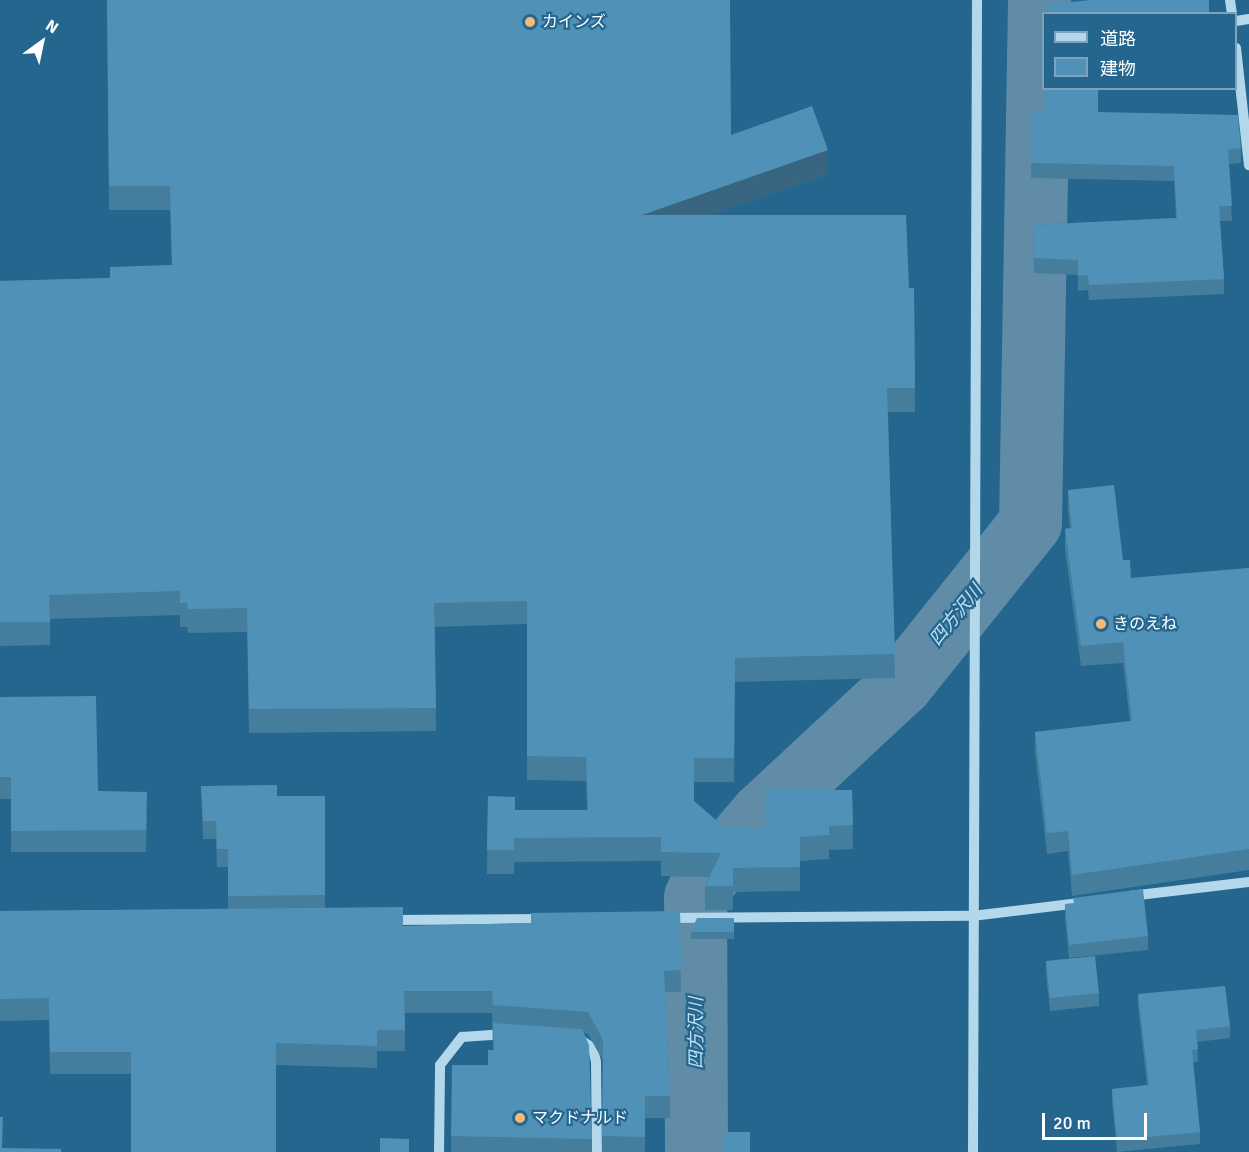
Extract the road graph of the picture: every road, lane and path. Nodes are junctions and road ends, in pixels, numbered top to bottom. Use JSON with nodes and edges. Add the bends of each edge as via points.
{"nodes":[{"id":1,"x":977,"y":0,"type":"edge"},
{"id":2,"x":1237,"y":57,"type":"edge"},
{"id":3,"x":1249,"y":165,"type":"edge"},
{"id":4,"x":1249,"y":882,"type":"edge"},
{"id":5,"x":1110,"y":899,"type":"edge"},
{"id":6,"x":1087,"y":902,"type":"edge"},
{"id":7,"x":972,"y":916,"type":"junction"},
{"id":8,"x":648,"y":918,"type":"edge"},
{"id":9,"x":552,"y":919,"type":"edge"},
{"id":10,"x":372,"y":920,"type":"edge"},
{"id":11,"x":522,"y":1035,"type":"edge"},
{"id":12,"x":557,"y":1037,"type":"edge"},
{"id":13,"x":439,"y":1152,"type":"edge"},
{"id":14,"x":597,"y":1152,"type":"edge"},
{"id":15,"x":973,"y":1152,"type":"edge"}],
"edges":[{"from":1,"to":7,"type":"street"},
{"from":2,"to":3,"type":"street"},
{"from":4,"to":5,"type":"street"},
{"from":6,"to":7,"type":"street"},
{"from":7,"to":8,"type":"street"},
{"from":7,"to":15,"type":"street"},
{"from":9,"to":10,"type":"street"},
{"from":11,"to":13,"type":"street","via":[[462,1037],[440,1065]]},
{"from":12,"to":14,"type":"street","via":[[580,1038],[593,1048]]}]}
